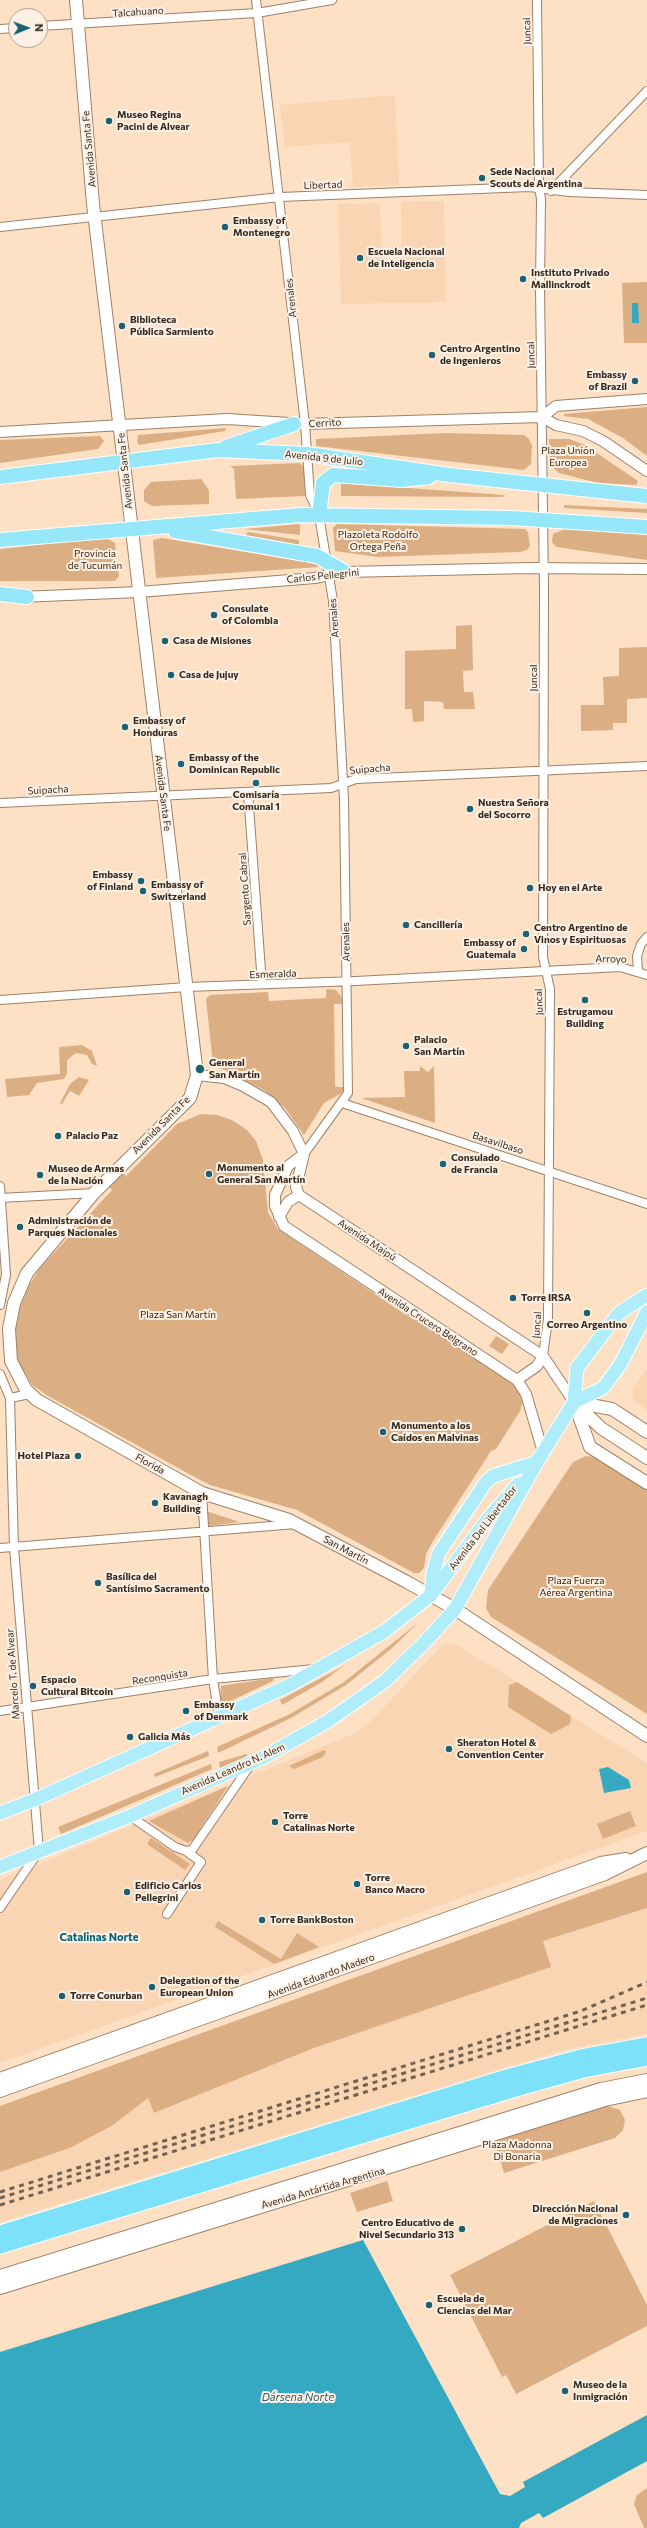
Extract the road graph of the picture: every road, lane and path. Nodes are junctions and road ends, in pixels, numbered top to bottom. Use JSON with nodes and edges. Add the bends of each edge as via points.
{"nodes":[{"id":1,"x":76,"y":0,"type":"edge"},
{"id":2,"x":256,"y":0,"type":"edge"},
{"id":3,"x":332,"y":0,"type":"edge"},
{"id":4,"x":537,"y":0,"type":"edge"},
{"id":5,"x":257,"y":13,"type":"junction"},
{"id":6,"x":77,"y":25,"type":"junction"},
{"id":7,"x":48,"y":26,"type":"edge"},
{"id":8,"x":647,"y":91,"type":"edge"},
{"id":9,"x":539,"y":187,"type":"junction"},
{"id":10,"x":553,"y":189,"type":"junction"},
{"id":11,"x":647,"y":195,"type":"edge"},
{"id":12,"x":280,"y":197,"type":"junction"},
{"id":13,"x":541,"y":199,"type":"junction"},
{"id":14,"x":95,"y":218,"type":"junction"},
{"id":15,"x":0,"y":227,"type":"edge"},
{"id":16,"x":647,"y":399,"type":"edge"},
{"id":17,"x":542,"y":417,"type":"junction"},
{"id":18,"x":299,"y":424,"type":"junction"},
{"id":19,"x":120,"y":426,"type":"junction"},
{"id":20,"x":0,"y":432,"type":"edge"},
{"id":21,"x":218,"y":450,"type":"junction"},
{"id":22,"x":307,"y":454,"type":"junction"},
{"id":23,"x":124,"y":463,"type":"junction"},
{"id":24,"x":647,"y":471,"type":"edge"},
{"id":25,"x":449,"y":475,"type":"junction"},
{"id":26,"x":0,"y":477,"type":"edge"},
{"id":27,"x":543,"y":485,"type":"junction"},
{"id":28,"x":647,"y":496,"type":"edge"},
{"id":29,"x":319,"y":515,"type":"junction"},
{"id":30,"x":543,"y":519,"type":"junction"},
{"id":31,"x":647,"y":527,"type":"edge"},
{"id":32,"x":131,"y":528,"type":"junction"},
{"id":33,"x":155,"y":528,"type":"junction"},
{"id":34,"x":0,"y":540,"type":"edge"},
{"id":35,"x":326,"y":560,"type":"junction"},
{"id":36,"x":544,"y":568,"type":"junction"},
{"id":37,"x":647,"y":570,"type":"edge"},
{"id":38,"x":344,"y":572,"type":"junction"},
{"id":39,"x":329,"y":577,"type":"junction"},
{"id":40,"x":139,"y":592,"type":"junction"},
{"id":41,"x":0,"y":594,"type":"edge"},
{"id":42,"x":26,"y":597,"type":"junction"},
{"id":43,"x":0,"y":599,"type":"edge"},
{"id":44,"x":647,"y":766,"type":"edge"},
{"id":45,"x":545,"y":771,"type":"junction"},
{"id":46,"x":342,"y":782,"type":"junction"},
{"id":47,"x":248,"y":792,"type":"junction"},
{"id":48,"x":164,"y":795,"type":"junction"},
{"id":49,"x":0,"y":803,"type":"edge"},
{"id":50,"x":647,"y":937,"type":"edge"},
{"id":51,"x":546,"y":970,"type":"junction"},
{"id":52,"x":638,"y":971,"type":"junction"},
{"id":53,"x":647,"y":975,"type":"edge"},
{"id":54,"x":346,"y":982,"type":"junction"},
{"id":55,"x":262,"y":984,"type":"junction"},
{"id":56,"x":188,"y":987,"type":"junction"},
{"id":57,"x":0,"y":1000,"type":"edge"},
{"id":58,"x":197,"y":1075,"type":"junction"},
{"id":59,"x":342,"y":1103,"type":"junction"},
{"id":60,"x":304,"y":1154,"type":"junction"},
{"id":61,"x":549,"y":1170,"type":"junction"},
{"id":62,"x":0,"y":1186,"type":"edge"},
{"id":63,"x":94,"y":1193,"type":"junction"},
{"id":64,"x":299,"y":1196,"type":"junction"},
{"id":65,"x":0,"y":1198,"type":"edge"},
{"id":66,"x":647,"y":1204,"type":"edge"},
{"id":67,"x":279,"y":1217,"type":"junction"},
{"id":68,"x":647,"y":1295,"type":"edge"},
{"id":69,"x":0,"y":1305,"type":"edge"},
{"id":70,"x":647,"y":1312,"type":"edge"},
{"id":71,"x":543,"y":1356,"type":"junction"},
{"id":72,"x":0,"y":1374,"type":"edge"},
{"id":73,"x":517,"y":1380,"type":"junction"},
{"id":74,"x":30,"y":1394,"type":"junction"},
{"id":75,"x":10,"y":1398,"type":"junction"},
{"id":76,"x":574,"y":1402,"type":"junction"},
{"id":77,"x":647,"y":1432,"type":"edge"},
{"id":78,"x":540,"y":1457,"type":"junction"},
{"id":79,"x":647,"y":1458,"type":"edge"},
{"id":80,"x":647,"y":1483,"type":"edge"},
{"id":81,"x":202,"y":1493,"type":"junction"},
{"id":82,"x":297,"y":1524,"type":"junction"},
{"id":83,"x":204,"y":1533,"type":"junction"},
{"id":84,"x":0,"y":1548,"type":"edge"},
{"id":85,"x":14,"y":1548,"type":"junction"},
{"id":86,"x":431,"y":1595,"type":"junction"},
{"id":87,"x":455,"y":1609,"type":"junction"},
{"id":88,"x":323,"y":1668,"type":"junction"},
{"id":89,"x":213,"y":1679,"type":"junction"},
{"id":90,"x":26,"y":1708,"type":"junction"},
{"id":91,"x":0,"y":1711,"type":"edge"},
{"id":92,"x":219,"y":1717,"type":"junction"},
{"id":93,"x":647,"y":1736,"type":"edge"},
{"id":94,"x":252,"y":1762,"type":"junction"},
{"id":95,"x":34,"y":1800,"type":"junction"},
{"id":96,"x":0,"y":1813,"type":"edge"},
{"id":97,"x":130,"y":1816,"type":"junction"},
{"id":98,"x":39,"y":1851,"type":"junction"},
{"id":99,"x":186,"y":1851,"type":"junction"},
{"id":100,"x":643,"y":1854,"type":"edge"},
{"id":101,"x":0,"y":1867,"type":"edge"},
{"id":102,"x":0,"y":1908,"type":"edge"},
{"id":103,"x":167,"y":1914,"type":"dead end"},
{"id":104,"x":647,"y":2045,"type":"edge"},
{"id":105,"x":647,"y":2058,"type":"edge"},
{"id":106,"x":0,"y":2079,"type":"edge"},
{"id":107,"x":647,"y":2080,"type":"edge"},
{"id":108,"x":0,"y":2091,"type":"edge"},
{"id":109,"x":647,"y":2091,"type":"edge"},
{"id":110,"x":0,"y":2233,"type":"edge"},
{"id":111,"x":0,"y":2246,"type":"edge"},
{"id":112,"x":0,"y":2276,"type":"edge"},
{"id":113,"x":0,"y":2288,"type":"edge"}],
"edges":[{"from":1,"to":6,"type":"main road","name":"Avenida Santa Fe"},
{"from":2,"to":5,"type":"street","name":"Arenales"},
{"from":3,"to":5,"type":"street","name":"Talcahuano"},
{"from":4,"to":9,"type":"street","name":"Juncal"},
{"from":5,"to":6,"type":"street","name":"Talcahuano"},
{"from":5,"to":12,"type":"street","name":"Arenales"},
{"from":6,"to":7,"type":"street","name":"Talcahuano"},
{"from":6,"to":14,"type":"main road","name":"Avenida Santa Fe"},
{"from":8,"to":10,"type":"street"},
{"from":9,"to":10,"type":"street","name":"Libertad"},
{"from":9,"to":12,"type":"street","name":"Libertad"},
{"from":9,"to":13,"type":"street","name":"Juncal"},
{"from":10,"to":11,"type":"street","name":"Libertad"},
{"from":10,"to":13,"type":"street"},
{"from":12,"to":14,"type":"street","name":"Libertad"},
{"from":12,"to":18,"type":"street","name":"Arenales"},
{"from":13,"to":17,"type":"street","name":"Juncal"},
{"from":14,"to":15,"type":"street","name":"Libertad"},
{"from":14,"to":19,"type":"main road","name":"Avenida Santa Fe"},
{"from":16,"to":17,"type":"street","via":[[556,406]]},
{"from":17,"to":18,"type":"street","name":"Cerrito"},
{"from":17,"to":24,"type":"street","via":[[556,425],[583,431],[603,441]]},
{"from":17,"to":27,"type":"street","name":"Juncal"},
{"from":18,"to":19,"type":"street","name":"Cerrito","via":[[226,419]]},
{"from":18,"to":21,"type":"highway"},
{"from":18,"to":22,"type":"street","name":"Arenales"},
{"from":19,"to":20,"type":"street","name":"Cerrito"},
{"from":19,"to":23,"type":"main road","name":"Avenida Santa Fe"},
{"from":21,"to":22,"type":"highway","name":"Avenida 9 de Julio"},
{"from":21,"to":23,"type":"highway","name":"Avenida 9 de Julio"},
{"from":22,"to":25,"type":"highway","name":"Avenida 9 de Julio"},
{"from":22,"to":29,"type":"street","name":"Arenales","via":[[310,495]]},
{"from":23,"to":26,"type":"highway","name":"Avenida 9 de Julio"},
{"from":23,"to":32,"type":"main road","name":"Avenida Santa Fe"},
{"from":25,"to":27,"type":"highway","name":"Avenida 9 de Julio"},
{"from":25,"to":29,"type":"highway","via":[[402,480],[333,475],[323,483]]},
{"from":27,"to":28,"type":"highway","name":"Avenida 9 de Julio"},
{"from":27,"to":30,"type":"street","name":"Juncal"},
{"from":29,"to":30,"type":"highway"},
{"from":29,"to":33,"type":"highway"},
{"from":29,"to":35,"type":"street","name":"Arenales"},
{"from":30,"to":31,"type":"highway"},
{"from":30,"to":36,"type":"street","name":"Juncal"},
{"from":32,"to":33,"type":"highway"},
{"from":32,"to":34,"type":"highway"},
{"from":32,"to":40,"type":"main road","name":"Avenida Santa Fe"},
{"from":33,"to":35,"type":"highway","via":[[317,556]]},
{"from":35,"to":38,"type":"highway"},
{"from":35,"to":39,"type":"street","name":"Arenales"},
{"from":36,"to":37,"type":"street","name":"Carlos Pellegrini"},
{"from":36,"to":38,"type":"street","name":"Carlos Pellegrini"},
{"from":36,"to":45,"type":"street","name":"Juncal"},
{"from":38,"to":39,"type":"street","name":"Carlos Pellegrini"},
{"from":39,"to":40,"type":"street","name":"Carlos Pellegrini"},
{"from":39,"to":46,"type":"street","name":"Arenales","via":[[333,601]]},
{"from":40,"to":42,"type":"street","name":"Carlos Pellegrini"},
{"from":40,"to":48,"type":"main road","name":"Avenida Santa Fe"},
{"from":41,"to":42,"type":"highway"},
{"from":42,"to":43,"type":"street","name":"Carlos Pellegrini"},
{"from":44,"to":45,"type":"street","name":"Suipacha"},
{"from":45,"to":46,"type":"street","name":"Suipacha","via":[[356,779]]},
{"from":45,"to":51,"type":"street","name":"Juncal","via":[[543,957]]},
{"from":46,"to":47,"type":"street","name":"Suipacha","via":[[331,788]]},
{"from":46,"to":54,"type":"street","name":"Arenales"},
{"from":47,"to":48,"type":"street","name":"Suipacha"},
{"from":47,"to":55,"type":"street","name":"Sargento Cabral"},
{"from":48,"to":49,"type":"street","name":"Suipacha"},
{"from":48,"to":56,"type":"main road","name":"Avenida Santa Fe"},
{"from":50,"to":52,"type":"street","name":"Arroyo","via":[[641,944],[637,956]]},
{"from":51,"to":52,"type":"street","name":"Arroyo","via":[[620,967]]},
{"from":51,"to":54,"type":"street","name":"Esmeralda"},
{"from":51,"to":61,"type":"street","name":"Juncal","via":[[550,989]]},
{"from":52,"to":53,"type":"street"},
{"from":54,"to":55,"type":"street","name":"Esmeralda"},
{"from":54,"to":59,"type":"street","name":"Arenales","via":[[348,1093]]},
{"from":55,"to":56,"type":"street","name":"Esmeralda"},
{"from":56,"to":57,"type":"street","name":"Esmeralda"},
{"from":56,"to":58,"type":"main road","name":"Avenida Santa Fe"},
{"from":58,"to":60,"type":"street","via":[[224,1078],[271,1102],[293,1131]]},
{"from":58,"to":63,"type":"main road","name":"Avenida Santa Fe","via":[[190,1098]]},
{"from":59,"to":60,"type":"street","name":"Arenales"},
{"from":59,"to":61,"type":"street","name":"Basavilbaso"},
{"from":60,"to":64,"type":"street","via":[[296,1187]]},
{"from":60,"to":67,"type":"street","name":"Arenales","via":[[288,1166],[278,1186],[275,1206]]},
{"from":61,"to":66,"type":"street","name":"Basavilbaso"},
{"from":61,"to":71,"type":"street","name":"Juncal","via":[[548,1313]]},
{"from":62,"to":65,"type":"street"},
{"from":63,"to":65,"type":"street"},
{"from":63,"to":74,"type":"main road","name":"Avenida Santa Fe","via":[[32,1266],[14,1303],[9,1329],[10,1355],[16,1372]]},
{"from":64,"to":67,"type":"street","via":[[288,1202]]},
{"from":64,"to":71,"type":"street","name":"Avenida Maipú"},
{"from":65,"to":69,"type":"street","via":[[6,1274]]},
{"from":67,"to":73,"type":"street","name":"Avenida Crucero Belgrano","via":[[288,1230]]},
{"from":68,"to":76,"type":"main road","name":"Avenida Del Libertador","via":[[619,1314],[589,1350],[578,1368]]},
{"from":70,"to":76,"type":"main road","via":[[620,1365],[603,1388]]},
{"from":71,"to":73,"type":"street","via":[[537,1366]]},
{"from":71,"to":76,"type":"street","name":"Avenida Maipú"},
{"from":72,"to":75,"type":"street","name":"Marcelo T. de Alvear"},
{"from":73,"to":78,"type":"street","name":"Avenida Crucero Belgrano","via":[[526,1394]]},
{"from":74,"to":75,"type":"street"},
{"from":74,"to":81,"type":"main road","name":"Florida"},
{"from":75,"to":85,"type":"street","name":"Marcelo T. de Alvear"},
{"from":76,"to":77,"type":"main road","via":[[612,1409]]},
{"from":76,"to":78,"type":"main road","name":"Avenida Del Libertador"},
{"from":76,"to":79,"type":"main road","via":[[601,1428]]},
{"from":76,"to":80,"type":"main road","via":[[590,1447]]},
{"from":78,"to":86,"type":"main road","name":"Avenida Del Libertador"},
{"from":78,"to":86,"type":"main road","via":[[493,1476],[486,1482],[439,1553],[433,1573]]},
{"from":78,"to":87,"type":"main road","name":"Avenida Del Libertador"},
{"from":81,"to":82,"type":"main road","name":"Florida"},
{"from":81,"to":83,"type":"street"},
{"from":82,"to":83,"type":"street"},
{"from":82,"to":86,"type":"main road","name":"San Martín"},
{"from":83,"to":85,"type":"street"},
{"from":83,"to":89,"type":"street"},
{"from":84,"to":85,"type":"street"},
{"from":85,"to":90,"type":"street","name":"Marcelo T. de Alvear"},
{"from":86,"to":87,"type":"main road","name":"San Martín"},
{"from":86,"to":88,"type":"main road","via":[[385,1631]]},
{"from":87,"to":93,"type":"main road","name":"San Martín"},
{"from":87,"to":94,"type":"main road","name":"Avenida Leandro N. Alem","via":[[419,1648],[373,1690],[313,1730]]},
{"from":88,"to":89,"type":"street","name":"Reconquista"},
{"from":88,"to":92,"type":"main road"},
{"from":89,"to":90,"type":"street","name":"Reconquista"},
{"from":89,"to":92,"type":"street"},
{"from":90,"to":91,"type":"street","name":"Reconquista"},
{"from":90,"to":95,"type":"street","name":"Marcelo T. de Alvear"},
{"from":92,"to":95,"type":"main road"},
{"from":94,"to":97,"type":"main road","name":"Avenida Leandro N. Alem"},
{"from":94,"to":99,"type":"street","via":[[197,1845]]},
{"from":95,"to":96,"type":"main road"},
{"from":95,"to":98,"type":"street","name":"Marcelo T. de Alvear"},
{"from":97,"to":98,"type":"main road","name":"Avenida Leandro N. Alem"},
{"from":97,"to":99,"type":"street","via":[[175,1847]]},
{"from":98,"to":101,"type":"main road","name":"Avenida Leandro N. Alem"},
{"from":98,"to":102,"type":"street"},
{"from":99,"to":103,"type":"street","via":[[201,1862]]},
{"from":100,"to":106,"type":"main road","name":"Avenida Eduardo Madero","via":[[601,1863]]},
{"from":100,"to":108,"type":"main road","name":"Avenida Eduardo Madero","via":[[605,1874]]},
{"from":104,"to":110,"type":"highway","via":[[581,2057],[507,2076]]},
{"from":105,"to":111,"type":"highway","via":[[583,2070],[512,2090]]},
{"from":107,"to":112,"type":"main road","name":"Avenida Antártida Argentina","via":[[593,2091]]},
{"from":109,"to":113,"type":"main road","name":"Avenida Antártida Argentina","via":[[605,2100]]}]}
